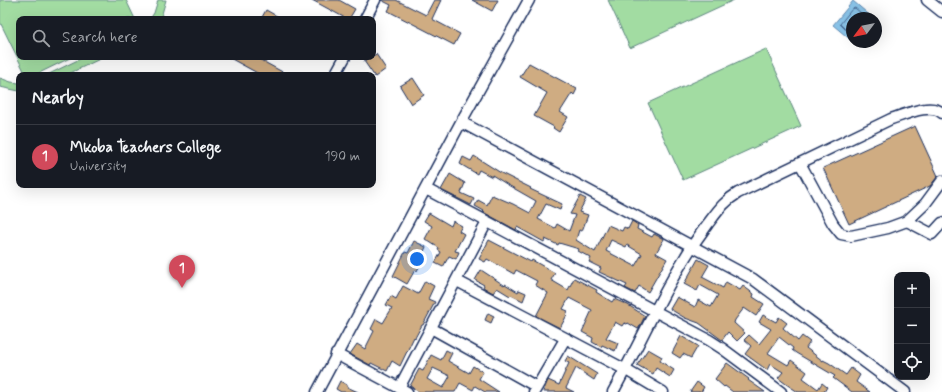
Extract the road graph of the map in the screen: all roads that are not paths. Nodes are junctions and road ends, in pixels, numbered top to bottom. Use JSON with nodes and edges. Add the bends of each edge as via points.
{"nodes":[{"id":1,"x":376,"y":0,"type":"edge"},
{"id":2,"x":529,"y":0,"type":"edge"},
{"id":3,"x":927,"y":0,"type":"edge"},
{"id":4,"x":942,"y":12,"type":"edge"},
{"id":5,"x":367,"y":16,"type":"edge"},
{"id":6,"x":343,"y":60,"type":"edge"},
{"id":7,"x":337,"y":72,"type":"edge"},
{"id":8,"x":942,"y":113,"type":"edge"},
{"id":9,"x":461,"y":122,"type":"junction"},
{"id":10,"x":800,"y":163,"type":"junction"},
{"id":11,"x":942,"y":181,"type":"edge"},
{"id":12,"x":426,"y":189,"type":"junction"},
{"id":13,"x":907,"y":221,"type":"junction"},
{"id":14,"x":487,"y":222,"type":"junction"},
{"id":15,"x":942,"y":223,"type":"edge"},
{"id":16,"x":691,"y":246,"type":"junction"},
{"id":17,"x":457,"y":281,"type":"junction"},
{"id":18,"x":655,"y":312,"type":"junction"},
{"id":19,"x":431,"y":328,"type":"junction"},
{"id":20,"x":565,"y":339,"type":"junction"},
{"id":21,"x":336,"y":354,"type":"junction"},
{"id":22,"x":626,"y":370,"type":"junction"},
{"id":23,"x":535,"y":389,"type":"edge"},
{"id":24,"x":403,"y":390,"type":"edge"},
{"id":25,"x":316,"y":392,"type":"edge"},
{"id":26,"x":614,"y":392,"type":"edge"},
{"id":27,"x":663,"y":392,"type":"edge"},
{"id":28,"x":781,"y":392,"type":"edge"},
{"id":29,"x":905,"y":392,"type":"edge"}],
"edges":[{"from":1,"to":5,"type":"street"},
{"from":2,"to":9,"type":"street"},
{"from":3,"to":4,"type":"street"},
{"from":6,"to":7,"type":"street"},
{"from":8,"to":10,"type":"street","via":[[930,108],[891,119]]},
{"from":9,"to":12,"type":"street"},
{"from":9,"to":16,"type":"street"},
{"from":10,"to":13,"type":"street","via":[[832,224],[841,234],[851,236]]},
{"from":10,"to":16,"type":"street","via":[[730,198]]},
{"from":11,"to":13,"type":"street","via":[[925,204]]},
{"from":12,"to":14,"type":"street"},
{"from":12,"to":21,"type":"street"},
{"from":13,"to":15,"type":"street","via":[[932,234]]},
{"from":14,"to":17,"type":"street"},
{"from":14,"to":18,"type":"street"},
{"from":16,"to":18,"type":"street"},
{"from":16,"to":29,"type":"street","via":[[759,283]]},
{"from":17,"to":19,"type":"street"},
{"from":17,"to":20,"type":"street"},
{"from":18,"to":22,"type":"street"},
{"from":18,"to":28,"type":"street","via":[[724,349]]},
{"from":19,"to":23,"type":"street"},
{"from":19,"to":24,"type":"street"},
{"from":20,"to":22,"type":"street"},
{"from":20,"to":23,"type":"street"},
{"from":21,"to":24,"type":"street"},
{"from":21,"to":25,"type":"street"},
{"from":22,"to":26,"type":"street"},
{"from":22,"to":27,"type":"street"}]}
